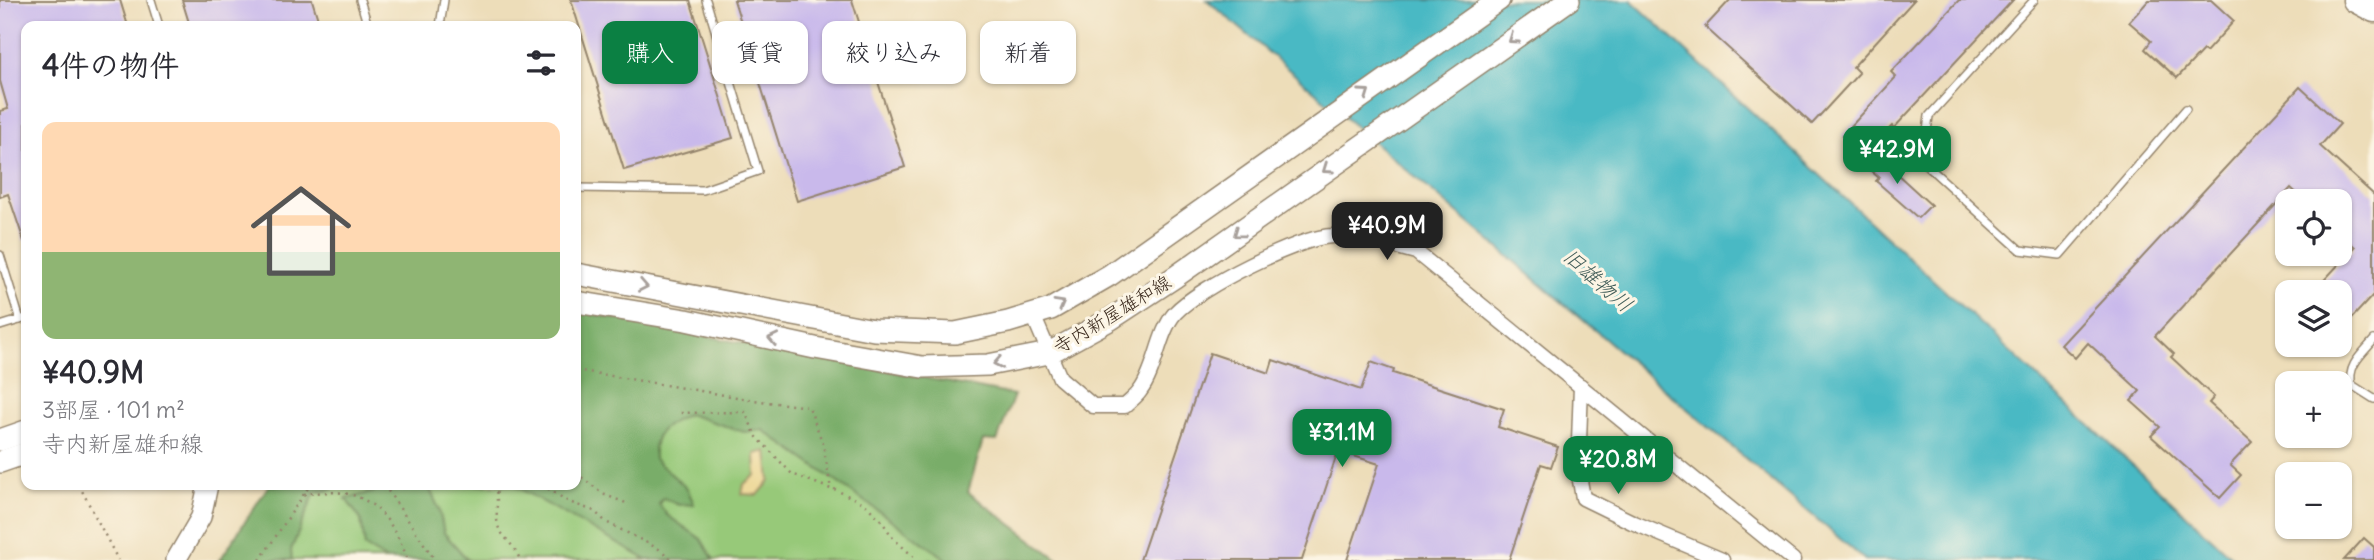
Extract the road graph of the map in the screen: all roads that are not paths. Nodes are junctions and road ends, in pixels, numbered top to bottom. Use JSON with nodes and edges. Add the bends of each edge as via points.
{"nodes":[{"id":1,"x":151,"y":0,"type":"edge"},
{"id":2,"x":360,"y":0,"type":"edge"},
{"id":3,"x":444,"y":0,"type":"edge"},
{"id":4,"x":706,"y":0,"type":"edge"},
{"id":5,"x":1499,"y":0,"type":"edge"},
{"id":6,"x":1569,"y":0,"type":"edge"},
{"id":7,"x":2034,"y":0,"type":"edge"},
{"id":8,"x":2355,"y":0,"type":"edge"},
{"id":9,"x":2374,"y":10,"type":"edge"},
{"id":10,"x":157,"y":21,"type":"edge"},
{"id":11,"x":366,"y":21,"type":"edge"},
{"id":12,"x":441,"y":21,"type":"edge"},
{"id":13,"x":2186,"y":109,"type":"dead end"},
{"id":14,"x":581,"y":188,"type":"edge"},
{"id":15,"x":0,"y":255,"type":"edge"},
{"id":16,"x":581,"y":275,"type":"edge"},
{"id":17,"x":581,"y":303,"type":"edge"},
{"id":18,"x":21,"y":313,"type":"edge"},
{"id":19,"x":1033,"y":315,"type":"junction"},
{"id":20,"x":21,"y":320,"type":"edge"},
{"id":21,"x":0,"y":326,"type":"edge"},
{"id":22,"x":2374,"y":340,"type":"edge"},
{"id":23,"x":1049,"y":353,"type":"junction"},
{"id":24,"x":1581,"y":386,"type":"junction"},
{"id":25,"x":2374,"y":398,"type":"edge"},
{"id":26,"x":21,"y":436,"type":"edge"},
{"id":27,"x":21,"y":454,"type":"edge"},
{"id":28,"x":1,"y":458,"type":"edge"},
{"id":29,"x":207,"y":490,"type":"edge"},
{"id":30,"x":176,"y":560,"type":"edge"},
{"id":31,"x":1722,"y":560,"type":"edge"},
{"id":32,"x":1793,"y":560,"type":"edge"}],
"edges":[{"from":1,"to":10,"type":"lane"},
{"from":2,"to":11,"type":"lane"},
{"from":3,"to":12,"type":"lane"},
{"from":4,"to":14,"type":"lane","via":[[758,172],[703,190]]},
{"from":19,"to":5,"type":"main road","name":"寺内新屋雄和線","one_way":true,"via":[[1110,275]]},
{"from":6,"to":23,"type":"main road","name":"寺内新屋雄和線","one_way":true,"via":[[1165,284]]},
{"from":7,"to":13,"type":"lane","via":[[1929,116],[1923,162],[2020,250],[2060,255]]},
{"from":8,"to":9,"type":"highway"},
{"from":15,"to":18,"type":"lane"},
{"from":16,"to":19,"type":"main road","name":"寺内新屋雄和線","one_way":true,"via":[[874,330],[955,333]]},
{"from":23,"to":17,"type":"main road","name":"寺内新屋雄和線","one_way":true,"via":[[988,365],[922,367]]},
{"from":19,"to":23,"type":"street"},
{"from":20,"to":21,"type":"lane"},
{"from":22,"to":25,"type":"lane","via":[[2353,364],[2350,378],[2352,385]]},
{"from":23,"to":24,"type":"street","via":[[1060,378],[1093,406],[1125,406],[1142,390],[1174,314],[1199,295],[1289,248],[1330,236],[1364,237],[1416,252]]},
{"from":24,"to":31,"type":"street","via":[[1578,469],[1583,499]]},
{"from":24,"to":32,"type":"street"},
{"from":26,"to":28,"type":"main road"},
{"from":27,"to":28,"type":"main road"},
{"from":29,"to":30,"type":"street","via":[[201,517]]}]}
